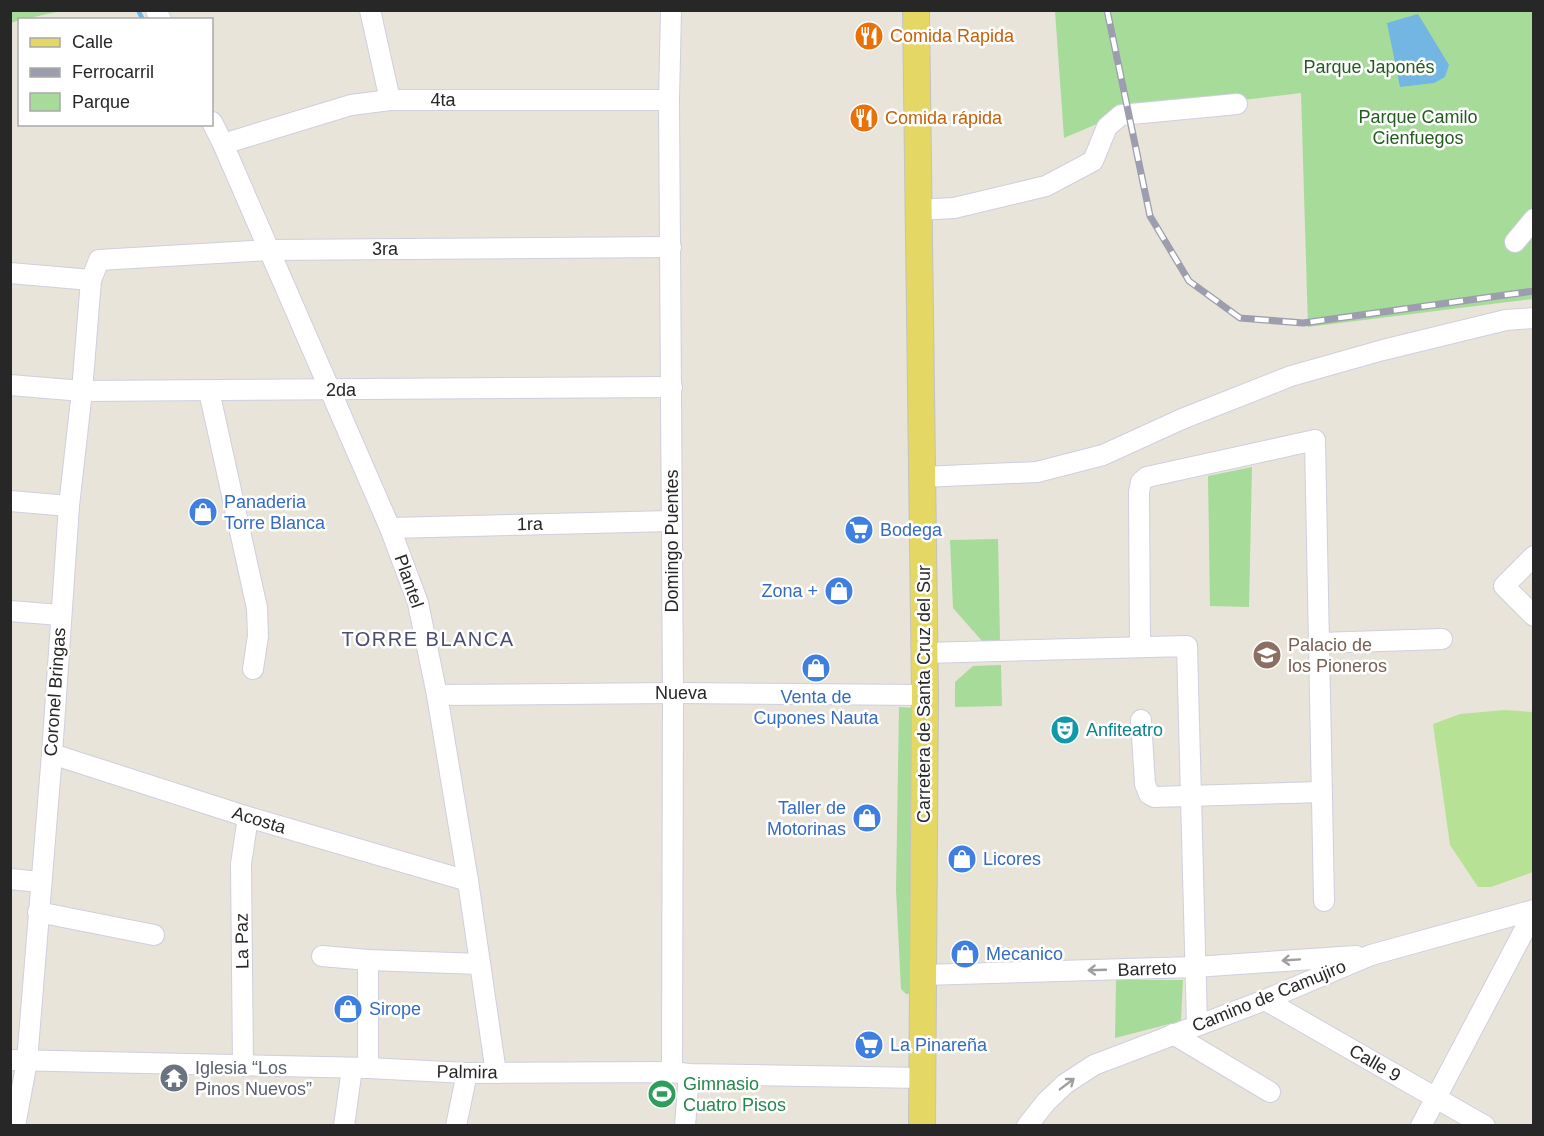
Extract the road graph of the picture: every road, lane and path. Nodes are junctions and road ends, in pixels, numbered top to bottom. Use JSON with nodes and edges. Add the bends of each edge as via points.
{"nodes":[{"id":1,"x":370,"y":10,"type":"edge"},
{"id":2,"x":671,"y":10,"type":"edge"},
{"id":3,"x":916,"y":10,"type":"edge"},
{"id":4,"x":390,"y":100,"type":"junction"},
{"id":5,"x":669,"y":100,"type":"junction"},
{"id":6,"x":1237,"y":104,"type":"dead end"},
{"id":7,"x":213,"y":124,"type":"edge"},
{"id":8,"x":223,"y":144,"type":"junction"},
{"id":9,"x":919,"y":210,"type":"junction"},
{"id":10,"x":1533,"y":219,"type":"edge"},
{"id":11,"x":1515,"y":242,"type":"dead end"},
{"id":12,"x":671,"y":247,"type":"junction"},
{"id":13,"x":268,"y":250,"type":"junction"},
{"id":14,"x":99,"y":260,"type":"joint"},
{"id":15,"x":10,"y":273,"type":"edge"},
{"id":16,"x":91,"y":280,"type":"junction"},
{"id":17,"x":1533,"y":318,"type":"edge"},
{"id":18,"x":10,"y":385,"type":"edge"},
{"id":19,"x":672,"y":387,"type":"junction"},
{"id":20,"x":330,"y":390,"type":"junction"},
{"id":21,"x":82,"y":391,"type":"junction"},
{"id":22,"x":208,"y":391,"type":"junction"},
{"id":23,"x":922,"y":477,"type":"junction"},
{"id":24,"x":10,"y":501,"type":"edge"},
{"id":25,"x":69,"y":506,"type":"junction"},
{"id":26,"x":671,"y":521,"type":"junction"},
{"id":27,"x":390,"y":528,"type":"junction"},
{"id":28,"x":1533,"y":556,"type":"edge"},
{"id":29,"x":10,"y":611,"type":"edge"},
{"id":30,"x":60,"y":615,"type":"junction"},
{"id":31,"x":1533,"y":616,"type":"edge"},
{"id":32,"x":1442,"y":639,"type":"dead end"},
{"id":33,"x":1320,"y":643,"type":"junction"},
{"id":34,"x":1140,"y":647,"type":"junction"},
{"id":35,"x":924,"y":653,"type":"junction"},
{"id":36,"x":253,"y":669,"type":"dead end"},
{"id":37,"x":673,"y":693,"type":"junction"},
{"id":38,"x":437,"y":695,"type":"junction"},
{"id":39,"x":925,"y":695,"type":"junction"},
{"id":40,"x":1141,"y":720,"type":"dead end"},
{"id":41,"x":52,"y":754,"type":"junction"},
{"id":42,"x":1322,"y":792,"type":"junction"},
{"id":43,"x":1191,"y":798,"type":"junction"},
{"id":44,"x":248,"y":818,"type":"junction"},
{"id":45,"x":10,"y":879,"type":"edge"},
{"id":46,"x":468,"y":881,"type":"junction"},
{"id":47,"x":40,"y":882,"type":"junction"},
{"id":48,"x":1324,"y":901,"type":"dead end"},
{"id":49,"x":1533,"y":911,"type":"edge"},
{"id":50,"x":38,"y":912,"type":"junction"},
{"id":51,"x":154,"y":935,"type":"dead end"},
{"id":52,"x":1371,"y":955,"type":"junction"},
{"id":53,"x":322,"y":956,"type":"dead end"},
{"id":54,"x":368,"y":960,"type":"junction"},
{"id":55,"x":480,"y":964,"type":"junction"},
{"id":56,"x":1195,"y":967,"type":"junction"},
{"id":57,"x":923,"y":975,"type":"junction"},
{"id":58,"x":1264,"y":1000,"type":"junction"},
{"id":59,"x":1197,"y":1025,"type":"junction"},
{"id":60,"x":1173,"y":1034,"type":"junction"},
{"id":61,"x":19,"y":1061,"type":"edge"},
{"id":62,"x":243,"y":1066,"type":"junction"},
{"id":63,"x":360,"y":1068,"type":"junction"},
{"id":64,"x":467,"y":1073,"type":"junction"},
{"id":65,"x":496,"y":1073,"type":"junction"},
{"id":66,"x":680,"y":1073,"type":"junction"},
{"id":67,"x":923,"y":1078,"type":"junction"},
{"id":68,"x":1270,"y":1092,"type":"dead end"},
{"id":69,"x":1436,"y":1098,"type":"junction"},
{"id":70,"x":15,"y":1125,"type":"edge"},
{"id":71,"x":344,"y":1125,"type":"edge"},
{"id":72,"x":456,"y":1125,"type":"edge"},
{"id":73,"x":685,"y":1125,"type":"edge"},
{"id":74,"x":922,"y":1125,"type":"edge"},
{"id":75,"x":1027,"y":1125,"type":"edge"},
{"id":76,"x":1421,"y":1125,"type":"edge"},
{"id":77,"x":1485,"y":1125,"type":"edge"}],
"edges":[{"from":1,"to":4,"type":"street"},
{"from":2,"to":5,"type":"street","name":"Domingo Puentes"},
{"from":3,"to":9,"type":"main road","name":"Carretera de Santa Cruz del Sur"},
{"from":4,"to":5,"type":"street","name":"4ta"},
{"from":4,"to":8,"type":"street","name":"4ta","via":[[342,108]]},
{"from":5,"to":12,"type":"street","name":"Domingo Puentes"},
{"from":6,"to":9,"type":"street","via":[[1121,115],[1107,127],[1093,161],[1046,186],[954,208]]},
{"from":7,"to":8,"type":"street","name":"Plantel"},
{"from":8,"to":13,"type":"street","name":"Plantel"},
{"from":9,"to":23,"type":"main road","name":"Carretera de Santa Cruz del Sur"},
{"from":10,"to":11,"type":"street"},
{"from":12,"to":13,"type":"street","name":"3ra"},
{"from":12,"to":19,"type":"street","name":"Domingo Puentes"},
{"from":13,"to":14,"type":"street","name":"3ra"},
{"from":13,"to":20,"type":"street","name":"Plantel"},
{"from":14,"to":16,"type":"street","name":"Coronel Bringas"},
{"from":15,"to":16,"type":"street"},
{"from":16,"to":21,"type":"street","name":"Coronel Bringas"},
{"from":17,"to":23,"type":"street","via":[[1506,320],[1291,376],[1103,455],[1037,472]]},
{"from":18,"to":21,"type":"street","name":"2da"},
{"from":19,"to":20,"type":"street","name":"2da"},
{"from":19,"to":26,"type":"street","name":"Domingo Puentes"},
{"from":20,"to":22,"type":"street","name":"2da"},
{"from":20,"to":27,"type":"street","name":"Plantel"},
{"from":21,"to":22,"type":"street","name":"2da"},
{"from":21,"to":25,"type":"street","name":"Coronel Bringas"},
{"from":22,"to":36,"type":"street","via":[[257,608]]},
{"from":23,"to":35,"type":"main road","name":"Carretera de Santa Cruz del Sur"},
{"from":24,"to":25,"type":"street"},
{"from":25,"to":30,"type":"street","name":"Coronel Bringas"},
{"from":26,"to":27,"type":"street","name":"1ra"},
{"from":26,"to":37,"type":"street","name":"Domingo Puentes"},
{"from":27,"to":38,"type":"street","name":"Plantel","via":[[418,603]]},
{"from":28,"to":31,"type":"street","via":[[1504,586]]},
{"from":29,"to":30,"type":"street"},
{"from":30,"to":41,"type":"street","name":"Coronel Bringas"},
{"from":32,"to":33,"type":"street"},
{"from":33,"to":34,"type":"street","via":[[1315,440],[1148,477],[1142,482]]},
{"from":33,"to":42,"type":"street"},
{"from":34,"to":35,"type":"street"},
{"from":34,"to":43,"type":"street","via":[[1187,646]]},
{"from":35,"to":39,"type":"main road","name":"Carretera de Santa Cruz del Sur"},
{"from":37,"to":38,"type":"street","name":"Nueva"},
{"from":37,"to":39,"type":"street","name":"Nueva"},
{"from":37,"to":66,"type":"street","name":"Domingo Puentes"},
{"from":38,"to":46,"type":"street","name":"Plantel"},
{"from":39,"to":57,"type":"main road","name":"Carretera de Santa Cruz del Sur"},
{"from":40,"to":43,"type":"street","via":[[1149,794]]},
{"from":41,"to":44,"type":"street","name":"Acosta"},
{"from":41,"to":47,"type":"street","name":"Coronel Bringas"},
{"from":42,"to":43,"type":"street"},
{"from":42,"to":48,"type":"street"},
{"from":43,"to":56,"type":"street"},
{"from":44,"to":46,"type":"street","name":"Acosta"},
{"from":44,"to":62,"type":"street","name":"La Paz","via":[[241,864]]},
{"from":45,"to":47,"type":"street"},
{"from":46,"to":55,"type":"street","name":"Plantel"},
{"from":47,"to":50,"type":"street","name":"Coronel Bringas"},
{"from":49,"to":52,"type":"street","name":"Camino de Camujiro"},
{"from":49,"to":69,"type":"street"},
{"from":50,"to":51,"type":"street"},
{"from":50,"to":61,"type":"street","name":"Coronel Bringas"},
{"from":52,"to":56,"type":"street","name":"Barreto","one_way":true},
{"from":52,"to":58,"type":"street","name":"Camino de Camujiro"},
{"from":53,"to":54,"type":"street"},
{"from":54,"to":55,"type":"street"},
{"from":54,"to":63,"type":"street"},
{"from":55,"to":65,"type":"street","name":"Plantel"},
{"from":56,"to":57,"type":"street","name":"Barreto","one_way":true},
{"from":56,"to":59,"type":"street"},
{"from":57,"to":67,"type":"main road","name":"Carretera de Santa Cruz del Sur"},
{"from":58,"to":59,"type":"street","name":"Camino de Camujiro"},
{"from":58,"to":69,"type":"street","name":"Calle 9"},
{"from":59,"to":60,"type":"street","name":"Camino de Camujiro"},
{"from":60,"to":68,"type":"street"},
{"from":75,"to":60,"type":"street","name":"Camino de Camujiro","one_way":true,"via":[[1065,1084],[1094,1065]]},
{"from":61,"to":62,"type":"street","name":"Palmira"},
{"from":61,"to":70,"type":"street","name":"Coronel Bringas"},
{"from":62,"to":63,"type":"street","name":"Palmira"},
{"from":63,"to":64,"type":"street","name":"Palmira"},
{"from":63,"to":71,"type":"street"},
{"from":64,"to":65,"type":"street","name":"Palmira"},
{"from":64,"to":72,"type":"street"},
{"from":65,"to":66,"type":"street","name":"Palmira"},
{"from":66,"to":67,"type":"street","name":"Palmira"},
{"from":66,"to":73,"type":"street","name":"Domingo Puentes"},
{"from":67,"to":74,"type":"main road","name":"Carretera de Santa Cruz del Sur"},
{"from":69,"to":76,"type":"street"},
{"from":69,"to":77,"type":"street","name":"Calle 9"}]}
